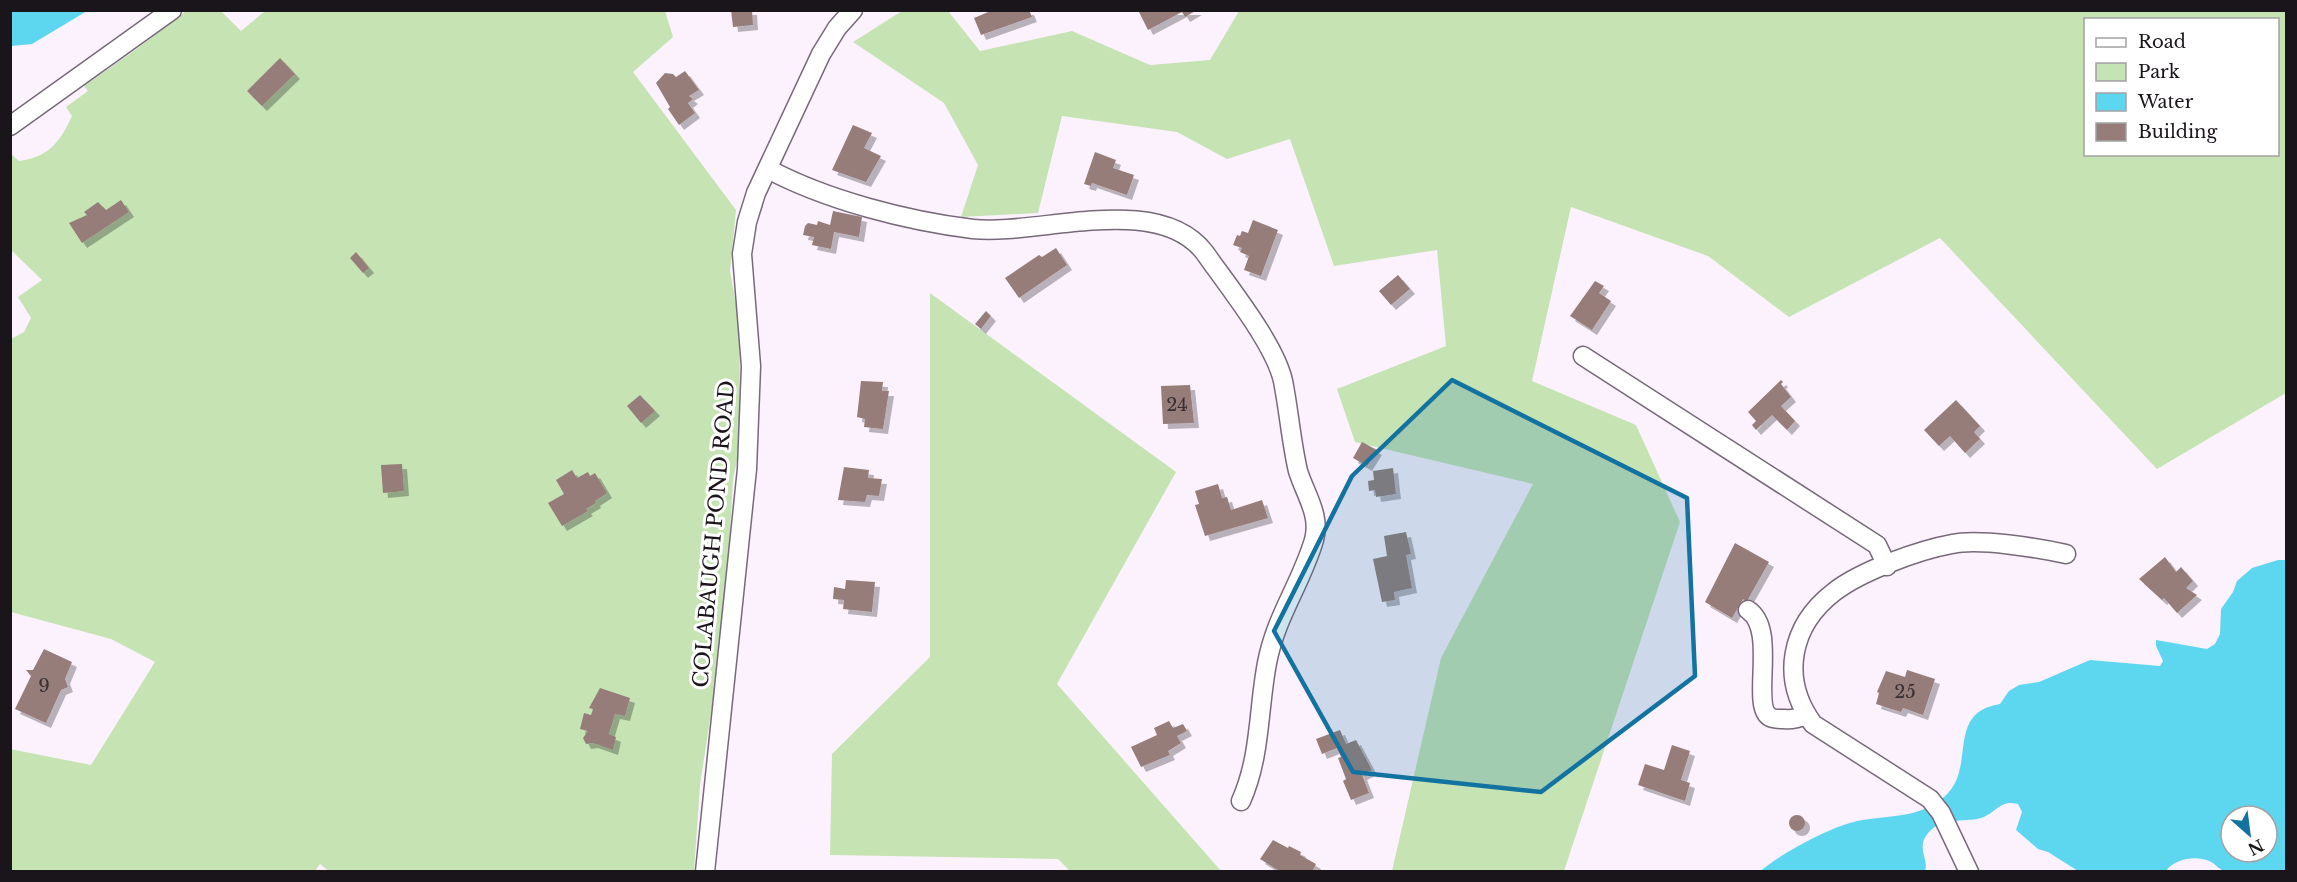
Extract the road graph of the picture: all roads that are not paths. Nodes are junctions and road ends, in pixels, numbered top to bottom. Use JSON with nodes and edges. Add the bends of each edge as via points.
{"nodes":[{"id":1,"x":172,"y":10,"type":"edge"},
{"id":2,"x":853,"y":10,"type":"edge"},
{"id":3,"x":10,"y":126,"type":"edge"},
{"id":4,"x":768,"y":169,"type":"junction"},
{"id":5,"x":1583,"y":356,"type":"dead end"},
{"id":6,"x":2066,"y":554,"type":"dead end"},
{"id":7,"x":1887,"y":566,"type":"junction"},
{"id":8,"x":1748,"y":610,"type":"dead end"},
{"id":9,"x":1806,"y":715,"type":"junction"},
{"id":10,"x":1241,"y":801,"type":"dead end"},
{"id":11,"x":705,"y":872,"type":"edge"},
{"id":12,"x":1969,"y":872,"type":"edge"}],
"edges":[{"from":1,"to":3,"type":"street"},
{"from":2,"to":4,"type":"street","name":"COLABAUGH POND ROAD","via":[[821,54]]},
{"from":4,"to":10,"type":"street","via":[[802,187],[844,200],[971,228],[1132,222],[1174,230],[1198,244],[1205,253],[1254,322],[1282,380],[1299,474],[1316,520],[1314,539],[1273,638],[1257,753]]},
{"from":4,"to":11,"type":"street","name":"COLABAUGH POND ROAD","via":[[750,212],[742,254],[751,366],[748,445]]},
{"from":5,"to":7,"type":"street","via":[[1877,545]]},
{"from":6,"to":7,"type":"street","via":[[2032,546],[1954,543]]},
{"from":7,"to":9,"type":"street","via":[[1836,590],[1812,614],[1791,670]]},
{"from":8,"to":9,"type":"street","via":[[1757,620],[1763,645],[1762,691],[1767,714],[1770,718],[1789,719]]},
{"from":9,"to":12,"type":"street","via":[[1823,733],[1930,799],[1941,813]]}]}
